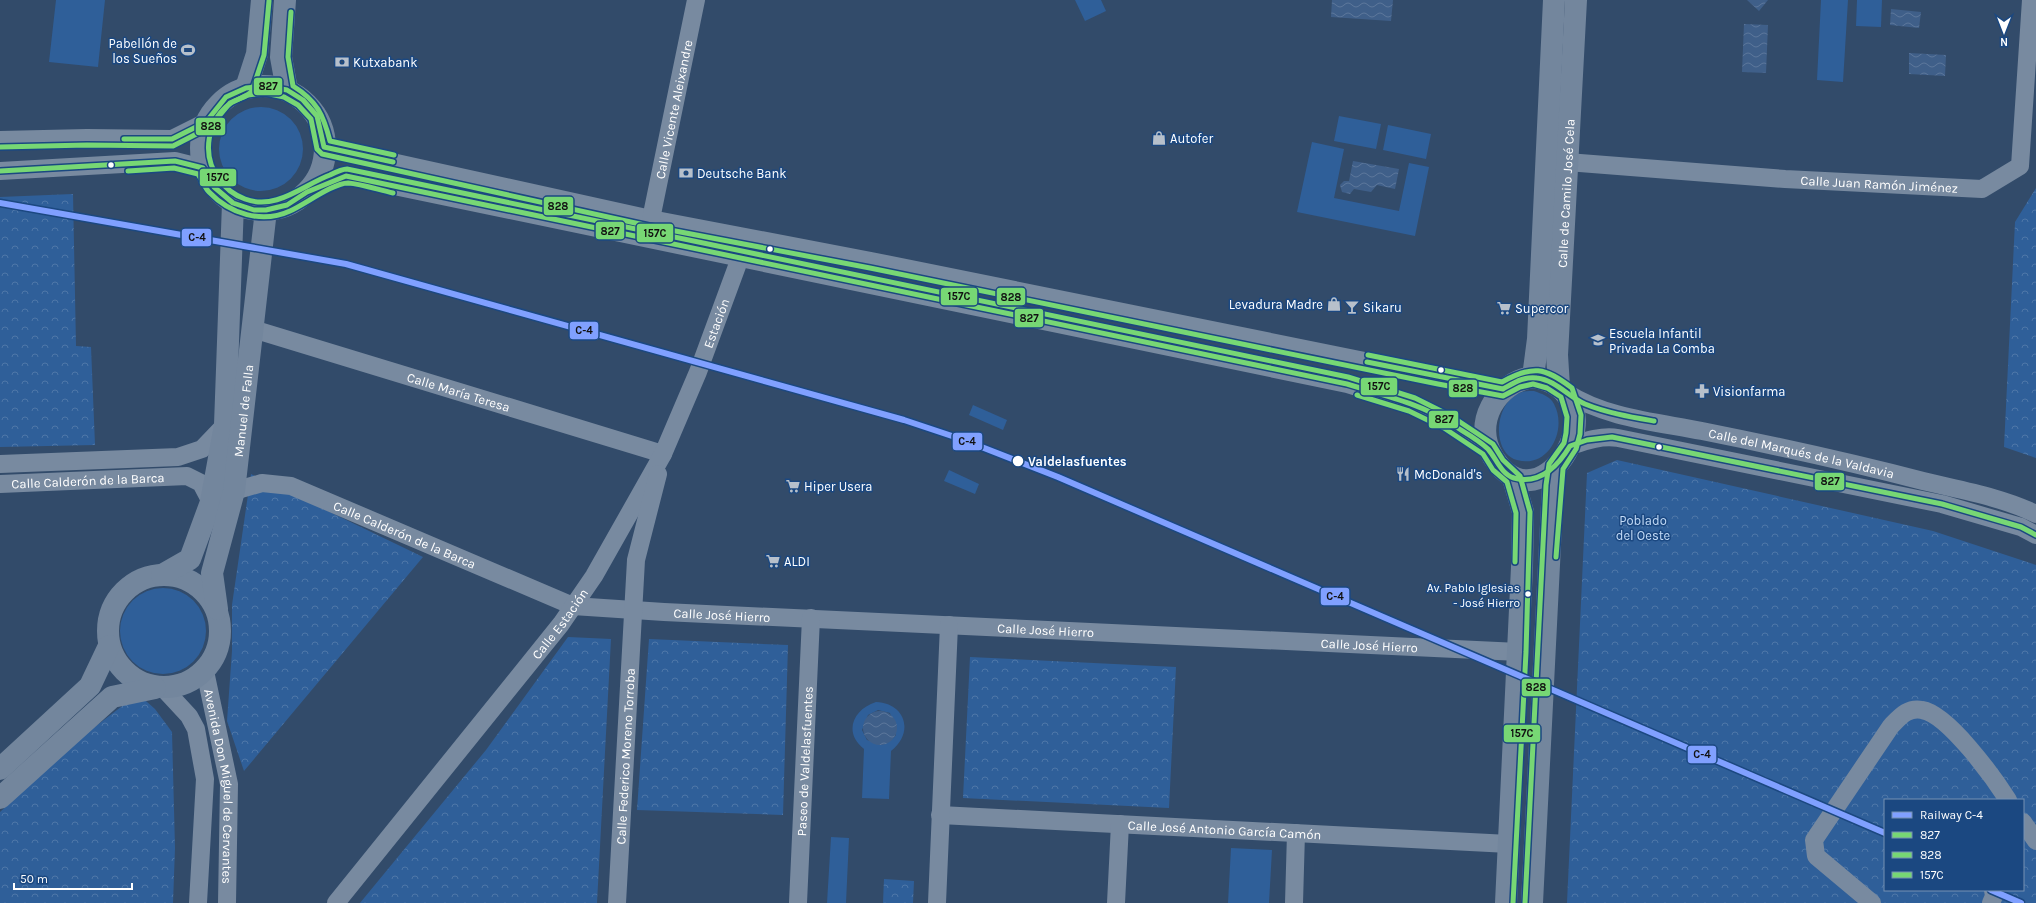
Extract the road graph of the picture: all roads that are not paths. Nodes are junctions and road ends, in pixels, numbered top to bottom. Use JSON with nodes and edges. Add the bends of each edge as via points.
{"nodes":[{"id":1,"x":262,"y":0,"type":"edge"},
{"id":2,"x":285,"y":0,"type":"edge"},
{"id":3,"x":696,"y":0,"type":"edge"},
{"id":4,"x":1554,"y":0,"type":"edge"},
{"id":5,"x":1576,"y":0,"type":"edge"},
{"id":6,"x":2031,"y":0,"type":"edge"},
{"id":7,"x":246,"y":88,"type":"junction"},
{"id":8,"x":287,"y":90,"type":"junction"},
{"id":9,"x":206,"y":122,"type":"junction"},
{"id":10,"x":0,"y":140,"type":"edge"},
{"id":11,"x":324,"y":147,"type":"junction"},
{"id":12,"x":1567,"y":162,"type":"junction"},
{"id":13,"x":203,"y":168,"type":"junction"},
{"id":14,"x":0,"y":171,"type":"edge"},
{"id":15,"x":307,"y":192,"type":"junction"},
{"id":16,"x":233,"y":203,"type":"junction"},
{"id":17,"x":266,"y":210,"type":"junction"},
{"id":18,"x":651,"y":219,"type":"junction"},
{"id":19,"x":740,"y":258,"type":"junction"},
{"id":20,"x":253,"y":329,"type":"junction"},
{"id":21,"x":1533,"y":377,"type":"junction"},
{"id":22,"x":1503,"y":389,"type":"junction"},
{"id":23,"x":1563,"y":390,"type":"junction"},
{"id":24,"x":225,"y":425,"type":"junction"},
{"id":25,"x":1570,"y":446,"type":"junction"},
{"id":26,"x":1488,"y":449,"type":"junction"},
{"id":27,"x":663,"y":454,"type":"junction"},
{"id":28,"x":0,"y":464,"type":"edge"},
{"id":29,"x":1556,"y":466,"type":"junction"},
{"id":30,"x":1512,"y":478,"type":"junction"},
{"id":31,"x":0,"y":484,"type":"edge"},
{"id":32,"x":234,"y":492,"type":"junction"},
{"id":33,"x":211,"y":502,"type":"junction"},
{"id":34,"x":2036,"y":514,"type":"edge"},
{"id":35,"x":2036,"y":535,"type":"edge"},
{"id":36,"x":162,"y":574,"type":"junction"},
{"id":37,"x":573,"y":606,"type":"junction"},
{"id":38,"x":217,"y":609,"type":"junction"},
{"id":39,"x":632,"y":610,"type":"junction"},
{"id":40,"x":811,"y":618,"type":"junction"},
{"id":41,"x":949,"y":625,"type":"junction"},
{"id":42,"x":109,"y":646,"type":"junction"},
{"id":43,"x":1519,"y":652,"type":"junction"},
{"id":44,"x":205,"y":672,"type":"junction"},
{"id":45,"x":159,"y":688,"type":"junction"},
{"id":46,"x":0,"y":769,"type":"edge"},
{"id":47,"x":0,"y":798,"type":"edge"},
{"id":48,"x":2007,"y":799,"type":"edge"},
{"id":49,"x":940,"y":815,"type":"junction"},
{"id":50,"x":2024,"y":823,"type":"edge"},
{"id":51,"x":1120,"y":824,"type":"junction"},
{"id":52,"x":1296,"y":833,"type":"junction"},
{"id":53,"x":2036,"y":841,"type":"edge"},
{"id":54,"x":1508,"y":844,"type":"junction"},
{"id":55,"x":2024,"y":845,"type":"edge"},
{"id":56,"x":2036,"y":845,"type":"edge"},
{"id":57,"x":1993,"y":891,"type":"edge"},
{"id":58,"x":198,"y":903,"type":"edge"},
{"id":59,"x":227,"y":903,"type":"edge"},
{"id":60,"x":336,"y":903,"type":"edge"},
{"id":61,"x":616,"y":903,"type":"edge"},
{"id":62,"x":798,"y":903,"type":"edge"},
{"id":63,"x":937,"y":903,"type":"edge"},
{"id":64,"x":1116,"y":903,"type":"edge"},
{"id":65,"x":1294,"y":903,"type":"edge"},
{"id":66,"x":1506,"y":903,"type":"edge"},
{"id":67,"x":1532,"y":903,"type":"edge"},
{"id":68,"x":1872,"y":903,"type":"edge"},
{"id":69,"x":1991,"y":903,"type":"edge"}],
"edges":[{"from":1,"to":7,"type":"main road","via":[[257,54]]},
{"from":2,"to":8,"type":"main road","via":[[281,57]]},
{"from":3,"to":18,"type":"street","name":"Calle Vicente Aleixandre"},
{"from":4,"to":21,"type":"main road","name":"Calle de Camilo José Cela","via":[[1538,339]]},
{"from":5,"to":12,"type":"main road","name":"Calle de Camilo José Cela"},
{"from":6,"to":12,"type":"street","name":"Calle Juan Ramón Jiménez","via":[[2020,166],[1982,189],[1785,179]]},
{"from":7,"to":8,"type":"main road","via":[[266,86]]},
{"from":7,"to":9,"type":"main road","via":[[226,97]]},
{"from":8,"to":11,"type":"main road","via":[[303,100],[317,116]]},
{"from":9,"to":10,"type":"street","via":[[172,139]]},
{"from":9,"to":13,"type":"main road","via":[[200,142]]},
{"from":11,"to":15,"type":"main road","via":[[319,175]]},
{"from":11,"to":18,"type":"street"},
{"from":12,"to":23,"type":"main road","name":"Calle de Camilo José Cela","via":[[1557,355]]},
{"from":13,"to":14,"type":"street","via":[[175,161]]},
{"from":13,"to":16,"type":"main road","via":[[214,187]]},
{"from":15,"to":17,"type":"main road","via":[[288,205]]},
{"from":15,"to":19,"type":"street","via":[[346,176]]},
{"from":16,"to":17,"type":"main road","via":[[254,210]]},
{"from":16,"to":24,"type":"main road","name":"Manuel de Falla"},
{"from":17,"to":20,"type":"main road","name":"Manuel de Falla"},
{"from":18,"to":22,"type":"street"},
{"from":19,"to":26,"type":"street","via":[[1347,384],[1412,404],[1448,422]]},
{"from":19,"to":27,"type":"street","name":"Estación","via":[[698,372]]},
{"from":20,"to":27,"type":"street","name":"Calle María Teresa"},
{"from":20,"to":32,"type":"main road","name":"Manuel de Falla"},
{"from":21,"to":22,"type":"main road","via":[[1517,380]]},
{"from":21,"to":23,"type":"main road","via":[[1550,382]]},
{"from":22,"to":26,"type":"main road","via":[[1491,405],[1488,415]]},
{"from":23,"to":25,"type":"main road","via":[[1574,416]]},
{"from":23,"to":34,"type":"street","name":"Calle del Marqués de la Valdavia","via":[[1584,404],[1617,414],[1805,451],[1971,493],[2022,507]]},
{"from":24,"to":28,"type":"street","name":"Calle Calderón de la Barca","via":[[202,449],[178,456]]},
{"from":24,"to":33,"type":"main road","name":"Manuel de Falla"},
{"from":25,"to":29,"type":"main road"},
{"from":25,"to":35,"type":"street","name":"Calle del Marqués de la Valdavia","via":[[1587,440],[1618,438],[1942,504],[2021,527]]},
{"from":26,"to":30,"type":"main road","via":[[1498,466]]},
{"from":27,"to":37,"type":"street","name":"Calle Estación","via":[[594,576]]},
{"from":27,"to":39,"type":"street","via":[[636,560]]},
{"from":29,"to":30,"type":"main road","via":[[1549,473],[1531,479]]},
{"from":29,"to":67,"type":"main road"},
{"from":30,"to":43,"type":"main road","via":[[1523,512]]},
{"from":31,"to":33,"type":"street","name":"Calle Calderón de la Barca","via":[[187,476],[201,482]]},
{"from":32,"to":37,"type":"street","name":"Calle Calderón de la Barca","via":[[262,482],[291,486]]},
{"from":32,"to":38,"type":"main road","name":"Manuel de Falla","via":[[212,574]]},
{"from":33,"to":36,"type":"main road","name":"Manuel de Falla","via":[[190,559]]},
{"from":36,"to":38,"type":"main road","via":[[193,582],[206,592]]},
{"from":36,"to":42,"type":"main road","via":[[130,586],[116,600],[110,612],[107,632]]},
{"from":37,"to":39,"type":"street","name":"Calle José Hierro"},
{"from":37,"to":60,"type":"street","name":"Calle Estación"},
{"from":38,"to":44,"type":"main road","via":[[221,627],[219,647]]},
{"from":39,"to":40,"type":"street","name":"Calle José Hierro"},
{"from":39,"to":61,"type":"street","name":"Calle Federico Moreno Torroba"},
{"from":40,"to":41,"type":"street","name":"Calle José Hierro"},
{"from":40,"to":62,"type":"street","name":"Paseo de Valdelasfuentes"},
{"from":41,"to":43,"type":"street","name":"Calle José Hierro"},
{"from":41,"to":49,"type":"street"},
{"from":42,"to":45,"type":"main road","via":[[117,664],[128,676]]},
{"from":42,"to":46,"type":"main road","via":[[90,686]]},
{"from":43,"to":54,"type":"main road"},
{"from":44,"to":45,"type":"main road","via":[[179,686]]},
{"from":44,"to":59,"type":"street","name":"Avenida Don Miguel de Cervantes","via":[[229,784]]},
{"from":45,"to":47,"type":"main road","via":[[112,697]]},
{"from":45,"to":58,"type":"street","name":"Avenida Don Miguel de Cervantes","via":[[189,716],[196,729],[204,779]]},
{"from":48,"to":68,"type":"street","via":[[1964,741],[1933,714],[1922,710],[1902,714],[1891,726],[1814,840],[1816,856]]},
{"from":49,"to":51,"type":"street","name":"Calle José Antonio García Camón"},
{"from":49,"to":63,"type":"street"},
{"from":50,"to":53,"type":"street"},
{"from":51,"to":52,"type":"street","name":"Calle José Antonio García Camón"},
{"from":51,"to":64,"type":"street"},
{"from":52,"to":54,"type":"street","name":"Calle José Antonio García Camón"},
{"from":52,"to":65,"type":"street"},
{"from":54,"to":66,"type":"main road"},
{"from":55,"to":56,"type":"street"},
{"from":57,"to":69,"type":"street"}]}
